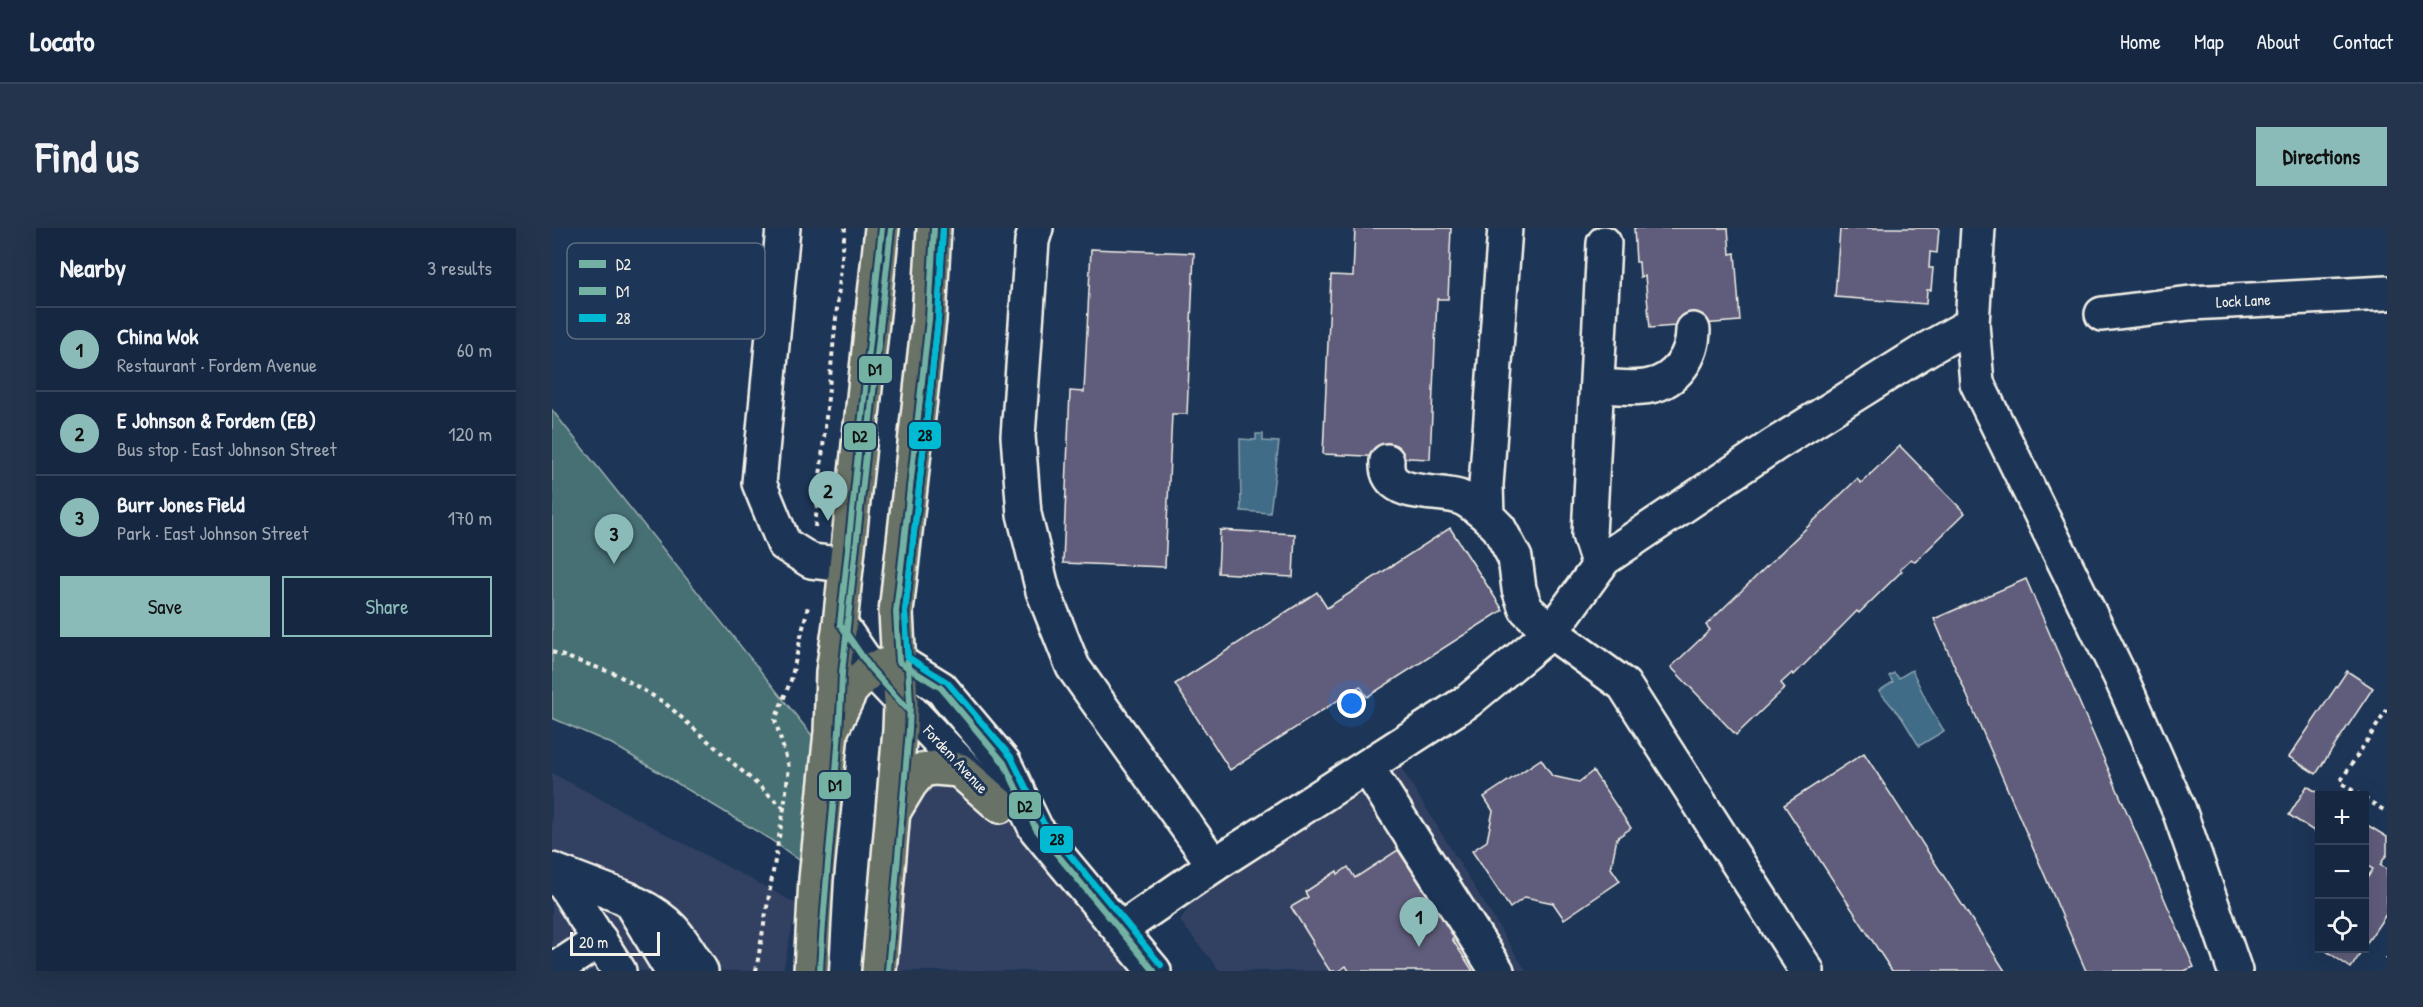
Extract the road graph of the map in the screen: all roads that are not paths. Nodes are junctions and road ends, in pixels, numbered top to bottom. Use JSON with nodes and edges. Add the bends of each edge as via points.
{"nodes":[{"id":1,"x":783,"y":228,"type":"edge"},
{"id":2,"x":882,"y":228,"type":"edge"},
{"id":3,"x":934,"y":228,"type":"edge"},
{"id":4,"x":1036,"y":228,"type":"edge"},
{"id":5,"x":1505,"y":228,"type":"edge"},
{"id":6,"x":1978,"y":228,"type":"edge"},
{"id":7,"x":1604,"y":243,"type":"dead end"},
{"id":8,"x":2387,"y":293,"type":"edge"},
{"id":9,"x":2102,"y":314,"type":"dead end"},
{"id":10,"x":1972,"y":324,"type":"junction"},
{"id":11,"x":1693,"y":330,"type":"dead end"},
{"id":12,"x":1597,"y":386,"type":"junction"},
{"id":13,"x":1387,"y":461,"type":"dead end"},
{"id":14,"x":1487,"y":516,"type":"junction"},
{"id":15,"x":846,"y":565,"type":"junction"},
{"id":16,"x":1599,"y":566,"type":"junction"},
{"id":17,"x":840,"y":624,"type":"junction"},
{"id":18,"x":1551,"y":632,"type":"junction"},
{"id":19,"x":885,"y":665,"type":"junction"},
{"id":20,"x":901,"y":703,"type":"junction"},
{"id":21,"x":831,"y":732,"type":"junction"},
{"id":22,"x":1367,"y":767,"type":"junction"},
{"id":23,"x":1000,"y":806,"type":"junction"},
{"id":24,"x":895,"y":809,"type":"junction"},
{"id":25,"x":1036,"y":829,"type":"junction"},
{"id":26,"x":1214,"y":865,"type":"junction"},
{"id":27,"x":554,"y":871,"type":"edge"},
{"id":28,"x":628,"y":899,"type":"junction"},
{"id":29,"x":1121,"y":929,"type":"junction"},
{"id":30,"x":600,"y":940,"type":"junction"},
{"id":31,"x":552,"y":968,"type":"edge"},
{"id":32,"x":620,"y":971,"type":"edge"},
{"id":33,"x":672,"y":971,"type":"edge"},
{"id":34,"x":701,"y":971,"type":"edge"},
{"id":35,"x":811,"y":971,"type":"edge"},
{"id":36,"x":879,"y":971,"type":"edge"},
{"id":37,"x":1154,"y":971,"type":"edge"},
{"id":38,"x":1497,"y":971,"type":"edge"},
{"id":39,"x":1807,"y":971,"type":"edge"},
{"id":40,"x":2235,"y":971,"type":"edge"}],
"edges":[{"from":1,"to":15,"type":"street","via":[[759,483],[784,544],[811,561]]},
{"from":2,"to":15,"type":"main road"},
{"from":3,"to":19,"type":"main road","via":[[929,320],[896,612]]},
{"from":4,"to":26,"type":"street","via":[[1018,436],[1024,514],[1043,591],[1073,667]]},
{"from":5,"to":14,"type":"street"},
{"from":6,"to":10,"type":"street"},
{"from":7,"to":12,"type":"street"},
{"from":8,"to":9,"type":"street","name":"Lock Lane","via":[[2190,303]]},
{"from":10,"to":16,"type":"street","via":[[1774,445]]},
{"from":10,"to":40,"type":"street","via":[[1977,383],[2121,678],[2175,800]]},
{"from":11,"to":12,"type":"street","via":[[1687,357],[1661,383],[1648,387]]},
{"from":12,"to":16,"type":"street","via":[[1589,535]]},
{"from":13,"to":14,"type":"street","via":[[1389,477],[1400,487],[1461,497]]},
{"from":14,"to":18,"type":"street","via":[[1515,558],[1526,609]]},
{"from":15,"to":17,"type":"main road"},
{"from":16,"to":18,"type":"street"},
{"from":17,"to":19,"type":"street","name":"Fordem Avenue"},
{"from":17,"to":21,"type":"main road"},
{"from":18,"to":22,"type":"street","via":[[1468,701]]},
{"from":18,"to":39,"type":"street","via":[[1624,685]]},
{"from":19,"to":20,"type":"main road"},
{"from":19,"to":21,"type":"main road","via":[[851,690]]},
{"from":19,"to":25,"type":"street","name":"Fordem Avenue","via":[[941,688],[1004,763]]},
{"from":20,"to":23,"type":"street","name":"Fordem Avenue"},
{"from":20,"to":24,"type":"main road"},
{"from":21,"to":35,"type":"main road"},
{"from":22,"to":26,"type":"street"},
{"from":22,"to":38,"type":"street"},
{"from":23,"to":24,"type":"main road","via":[[958,770],[934,768],[922,770]]},
{"from":23,"to":25,"type":"street","name":"Fordem Avenue"},
{"from":24,"to":36,"type":"main road"},
{"from":25,"to":29,"type":"street","name":"Fordem Avenue"},
{"from":26,"to":29,"type":"street"},
{"from":27,"to":28,"type":"street"},
{"from":27,"to":30,"type":"street"},
{"from":28,"to":33,"type":"street"},
{"from":28,"to":34,"type":"street","via":[[659,915],[678,934]]},
{"from":29,"to":37,"type":"street","name":"Fordem Avenue"},
{"from":30,"to":31,"type":"street"},
{"from":30,"to":32,"type":"street"}]}
